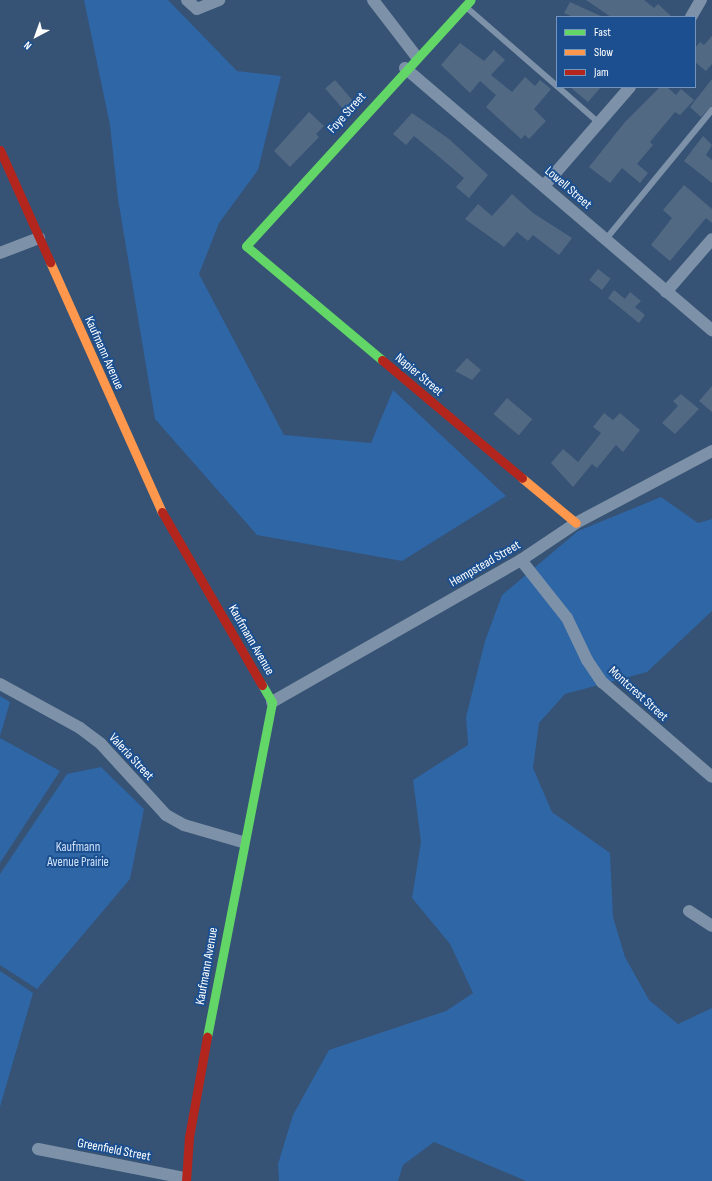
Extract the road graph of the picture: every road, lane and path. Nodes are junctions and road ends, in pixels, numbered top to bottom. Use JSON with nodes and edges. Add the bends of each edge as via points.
{"nodes":[{"id":1,"x":187,"y":0,"type":"edge"},
{"id":2,"x":219,"y":0,"type":"edge"},
{"id":3,"x":373,"y":0,"type":"edge"},
{"id":4,"x":701,"y":0,"type":"edge"},
{"id":5,"x":468,"y":3,"type":"edge"},
{"id":6,"x":692,"y":16,"type":"edge"},
{"id":7,"x":416,"y":56,"type":"junction"},
{"id":8,"x":405,"y":68,"type":"junction"},
{"id":9,"x":556,"y":85,"type":"edge"},
{"id":10,"x":559,"y":88,"type":"edge"},
{"id":11,"x":629,"y":88,"type":"edge"},
{"id":12,"x":712,"y":110,"type":"edge"},
{"id":13,"x":599,"y":123,"type":"junction"},
{"id":14,"x":0,"y":150,"type":"edge"},
{"id":15,"x":544,"y":186,"type":"junction"},
{"id":16,"x":39,"y":238,"type":"junction"},
{"id":17,"x":606,"y":239,"type":"junction"},
{"id":18,"x":712,"y":239,"type":"edge"},
{"id":19,"x":246,"y":246,"type":"joint"},
{"id":20,"x":0,"y":253,"type":"edge"},
{"id":21,"x":666,"y":292,"type":"junction"},
{"id":22,"x":712,"y":330,"type":"edge"},
{"id":23,"x":712,"y":451,"type":"edge"},
{"id":24,"x":576,"y":523,"type":"junction"},
{"id":25,"x":521,"y":560,"type":"junction"},
{"id":26,"x":0,"y":684,"type":"edge"},
{"id":27,"x":272,"y":702,"type":"junction"},
{"id":28,"x":712,"y":777,"type":"edge"},
{"id":29,"x":242,"y":842,"type":"junction"},
{"id":30,"x":689,"y":911,"type":"dead end"},
{"id":31,"x":712,"y":926,"type":"edge"},
{"id":32,"x":38,"y":1149,"type":"dead end"},
{"id":33,"x":186,"y":1180,"type":"edge"}],
"edges":[{"from":1,"to":2,"type":"street","via":[[197,9]]},
{"from":3,"to":7,"type":"street"},
{"from":4,"to":6,"type":"street"},
{"from":5,"to":7,"type":"main road","name":"Foye Street"},
{"from":5,"to":9,"type":"lane"},
{"from":7,"to":8,"type":"main road","name":"Foye Street"},
{"from":8,"to":15,"type":"street","name":"Lowell Street"},
{"from":8,"to":19,"type":"main road","name":"Foye Street"},
{"from":10,"to":13,"type":"lane"},
{"from":11,"to":13,"type":"street"},
{"from":12,"to":17,"type":"lane"},
{"from":13,"to":15,"type":"street"},
{"from":14,"to":16,"type":"main road","name":"Kaufmann Avenue"},
{"from":15,"to":17,"type":"street","name":"Lowell Street"},
{"from":16,"to":20,"type":"street"},
{"from":16,"to":27,"type":"main road","name":"Kaufmann Avenue","via":[[159,506]]},
{"from":17,"to":21,"type":"street","name":"Lowell Street"},
{"from":18,"to":21,"type":"street"},
{"from":19,"to":24,"type":"main road","name":"Napier Street"},
{"from":21,"to":22,"type":"street","name":"Lowell Street"},
{"from":23,"to":24,"type":"street","name":"Hempstead Street"},
{"from":24,"to":25,"type":"street","name":"Hempstead Street"},
{"from":25,"to":27,"type":"street","name":"Hempstead Street"},
{"from":25,"to":28,"type":"street","name":"Montcrest Street","via":[[568,618],[587,660],[602,682]]},
{"from":26,"to":29,"type":"street","name":"Valeria Street","via":[[80,728],[101,744],[166,815],[184,825]]},
{"from":27,"to":29,"type":"main road","name":"Kaufmann Avenue"},
{"from":29,"to":33,"type":"main road","name":"Kaufmann Avenue","via":[[189,1137]]},
{"from":30,"to":31,"type":"street"},
{"from":32,"to":33,"type":"street","name":"Greenfield Street"}]}
